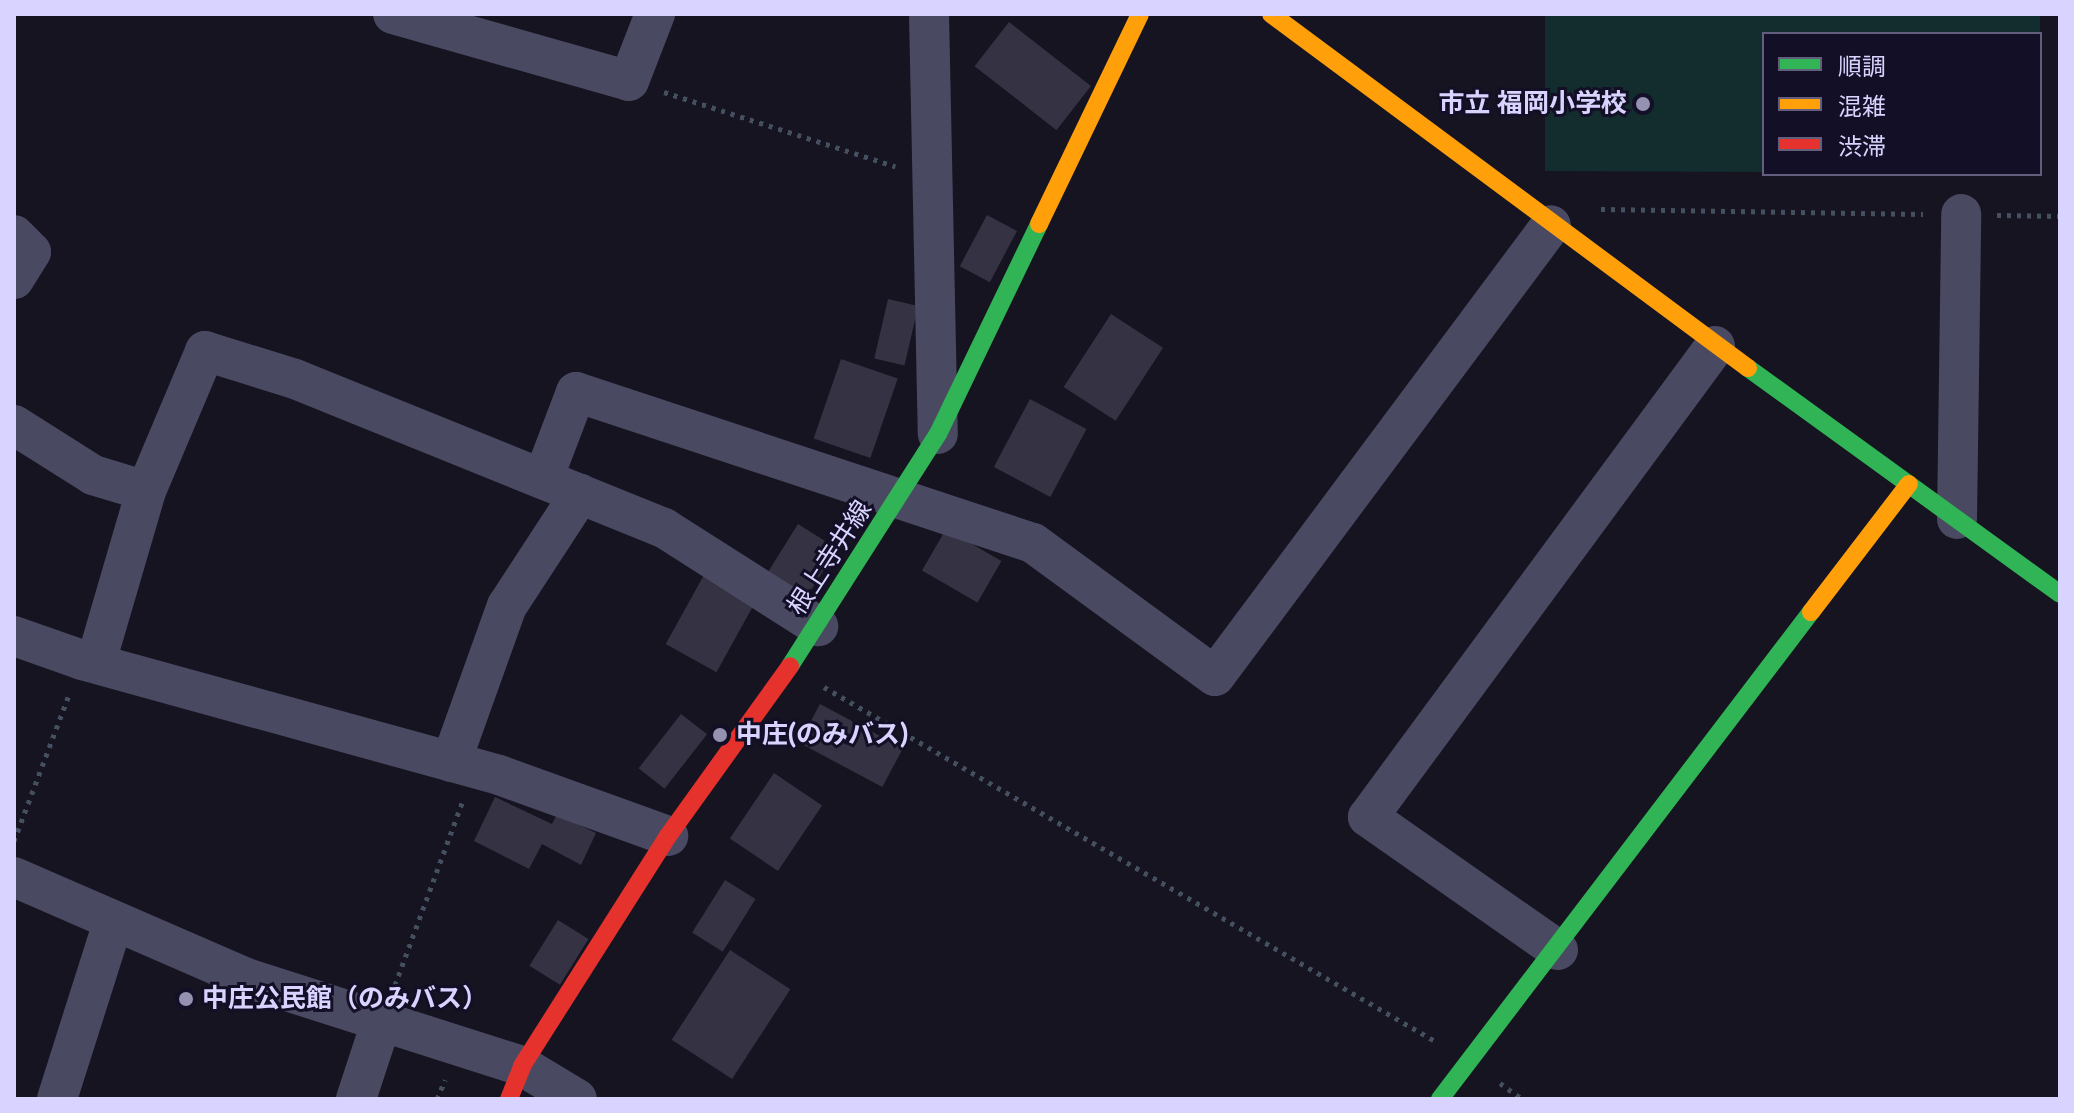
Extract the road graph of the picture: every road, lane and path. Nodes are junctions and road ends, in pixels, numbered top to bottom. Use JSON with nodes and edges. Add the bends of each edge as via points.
{"nodes":[{"id":1,"x":393,"y":14,"type":"edge"},
{"id":2,"x":655,"y":14,"type":"edge"},
{"id":3,"x":929,"y":14,"type":"edge"},
{"id":4,"x":1140,"y":14,"type":"edge"},
{"id":5,"x":1271,"y":14,"type":"edge"},
{"id":6,"x":629,"y":81,"type":"junction"},
{"id":7,"x":932,"y":178,"type":"junction"},
{"id":8,"x":1961,"y":214,"type":"junction"},
{"id":9,"x":2060,"y":216,"type":"edge"},
{"id":10,"x":1551,"y":225,"type":"junction"},
{"id":11,"x":14,"y":235,"type":"edge"},
{"id":12,"x":14,"y":279,"type":"edge"},
{"id":13,"x":1715,"y":346,"type":"junction"},
{"id":14,"x":14,"y":425,"type":"edge"},
{"id":15,"x":938,"y":434,"type":"junction"},
{"id":16,"x":543,"y":479,"type":"junction"},
{"id":17,"x":1909,"y":484,"type":"junction"},
{"id":18,"x":146,"y":491,"type":"junction"},
{"id":19,"x":580,"y":494,"type":"junction"},
{"id":20,"x":899,"y":500,"type":"junction"},
{"id":21,"x":1957,"y":519,"type":"junction"},
{"id":22,"x":2060,"y":594,"type":"edge"},
{"id":23,"x":818,"y":626,"type":"junction"},
{"id":24,"x":14,"y":636,"type":"edge"},
{"id":25,"x":89,"y":661,"type":"junction"},
{"id":26,"x":789,"y":666,"type":"junction"},
{"id":27,"x":463,"y":765,"type":"junction"},
{"id":28,"x":668,"y":836,"type":"junction"},
{"id":29,"x":14,"y":842,"type":"edge"},
{"id":30,"x":14,"y":877,"type":"edge"},
{"id":31,"x":113,"y":922,"type":"junction"},
{"id":32,"x":1558,"y":950,"type":"junction"},
{"id":33,"x":381,"y":1023,"type":"junction"},
{"id":34,"x":1469,"y":1061,"type":"junction"},
{"id":35,"x":515,"y":1083,"type":"edge"},
{"id":36,"x":57,"y":1099,"type":"edge"},
{"id":37,"x":356,"y":1099,"type":"edge"},
{"id":38,"x":577,"y":1099,"type":"edge"},
{"id":39,"x":1440,"y":1099,"type":"edge"}],
"edges":[{"from":1,"to":6,"type":"street"},
{"from":2,"to":6,"type":"street"},
{"from":3,"to":7,"type":"street"},
{"from":4,"to":15,"type":"street","name":"根上寺井線"},
{"from":5,"to":10,"type":"street"},
{"from":6,"to":7,"type":"path"},
{"from":7,"to":15,"type":"street"},
{"from":8,"to":9,"type":"path"},
{"from":8,"to":10,"type":"path","via":[[1583,209]]},
{"from":8,"to":21,"type":"street"},
{"from":10,"to":13,"type":"street"},
{"from":10,"to":20,"type":"street","via":[[1215,676],[1033,543]]},
{"from":11,"to":12,"type":"street","via":[[31,252]]},
{"from":13,"to":17,"type":"street"},
{"from":13,"to":32,"type":"street","via":[[1368,817]]},
{"from":14,"to":18,"type":"street","via":[[93,475]]},
{"from":15,"to":20,"type":"street","name":"根上寺井線"},
{"from":16,"to":18,"type":"street","via":[[295,379],[205,351]]},
{"from":16,"to":19,"type":"street"},
{"from":16,"to":20,"type":"street","via":[[576,392]]},
{"from":17,"to":21,"type":"street"},
{"from":17,"to":32,"type":"street"},
{"from":18,"to":25,"type":"street"},
{"from":19,"to":23,"type":"street","via":[[664,528]]},
{"from":19,"to":27,"type":"street","via":[[507,606]]},
{"from":20,"to":23,"type":"street","name":"根上寺井線"},
{"from":21,"to":22,"type":"street"},
{"from":23,"to":26,"type":"street","name":"根上寺井線"},
{"from":24,"to":25,"type":"street"},
{"from":25,"to":27,"type":"street"},
{"from":25,"to":29,"type":"path"},
{"from":26,"to":28,"type":"street","name":"根上寺井線"},
{"from":26,"to":34,"type":"path"},
{"from":27,"to":28,"type":"street"},
{"from":27,"to":33,"type":"path"},
{"from":28,"to":35,"type":"street","name":"根上寺井線"},
{"from":30,"to":31,"type":"street"},
{"from":31,"to":33,"type":"street","via":[[246,978]]},
{"from":31,"to":36,"type":"street"},
{"from":32,"to":34,"type":"street"},
{"from":33,"to":35,"type":"street"},
{"from":33,"to":37,"type":"street"},
{"from":34,"to":39,"type":"street"},
{"from":35,"to":38,"type":"street"}]}
